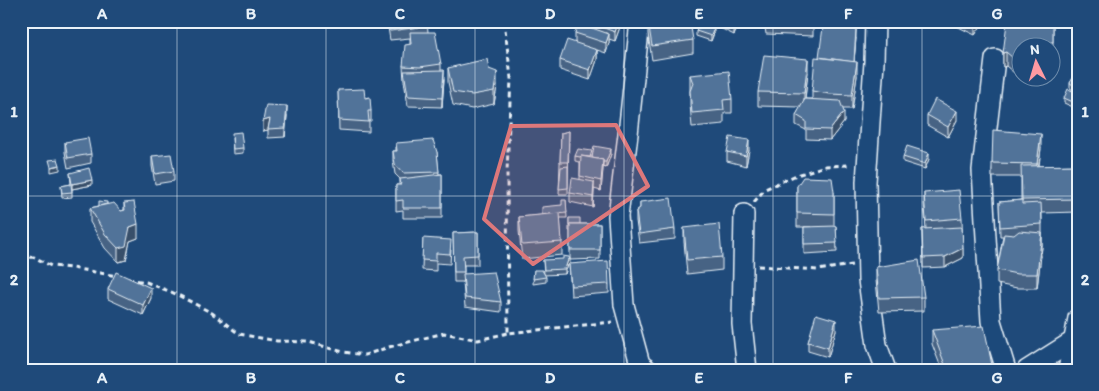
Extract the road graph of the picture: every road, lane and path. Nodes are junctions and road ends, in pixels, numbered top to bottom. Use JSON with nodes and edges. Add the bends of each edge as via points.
{"nodes":[{"id":1,"x":504,"y":21,"type":"edge"},
{"id":2,"x":640,"y":21,"type":"edge"},
{"id":3,"x":875,"y":21,"type":"edge"},
{"id":4,"x":995,"y":59,"type":"dead end"},
{"id":5,"x":867,"y":165,"type":"junction"},
{"id":6,"x":744,"y":214,"type":"joint"},
{"id":7,"x":21,"y":258,"type":"edge"},
{"id":8,"x":867,"y":263,"type":"junction"},
{"id":9,"x":743,"y":265,"type":"junction"},
{"id":10,"x":1078,"y":318,"type":"edge"},
{"id":11,"x":628,"y":320,"type":"junction"},
{"id":12,"x":508,"y":332,"type":"junction"},
{"id":13,"x":1075,"y":341,"type":"edge"},
{"id":14,"x":648,"y":370,"type":"edge"},
{"id":15,"x":747,"y":370,"type":"edge"},
{"id":16,"x":886,"y":370,"type":"edge"},
{"id":17,"x":1006,"y":370,"type":"edge"},
{"id":18,"x":1027,"y":370,"type":"edge"},
{"id":19,"x":1068,"y":370,"type":"edge"}],
"edges":[{"from":1,"to":12,"type":"path","via":[[511,78],[507,172]]},
{"from":2,"to":11,"type":"street","via":[[618,216],[624,305]]},
{"from":3,"to":5,"type":"street"},
{"from":4,"to":17,"type":"street","via":[[982,170],[990,321]]},
{"from":5,"to":6,"type":"path","via":[[825,166],[794,176],[766,189]]},
{"from":5,"to":8,"type":"street"},
{"from":6,"to":9,"type":"street"},
{"from":7,"to":12,"type":"path","via":[[34,257],[51,266],[146,282],[212,313],[239,334],[277,341],[308,342],[343,352],[365,355],[444,333],[478,340]]},
{"from":8,"to":9,"type":"path","via":[[818,270]]},
{"from":8,"to":16,"type":"street","via":[[877,345]]},
{"from":9,"to":15,"type":"street","via":[[742,324]]},
{"from":10,"to":13,"type":"street"},
{"from":11,"to":12,"type":"path"},
{"from":11,"to":14,"type":"street","via":[[640,364]]},
{"from":13,"to":18,"type":"street"},
{"from":13,"to":19,"type":"street"}]}
